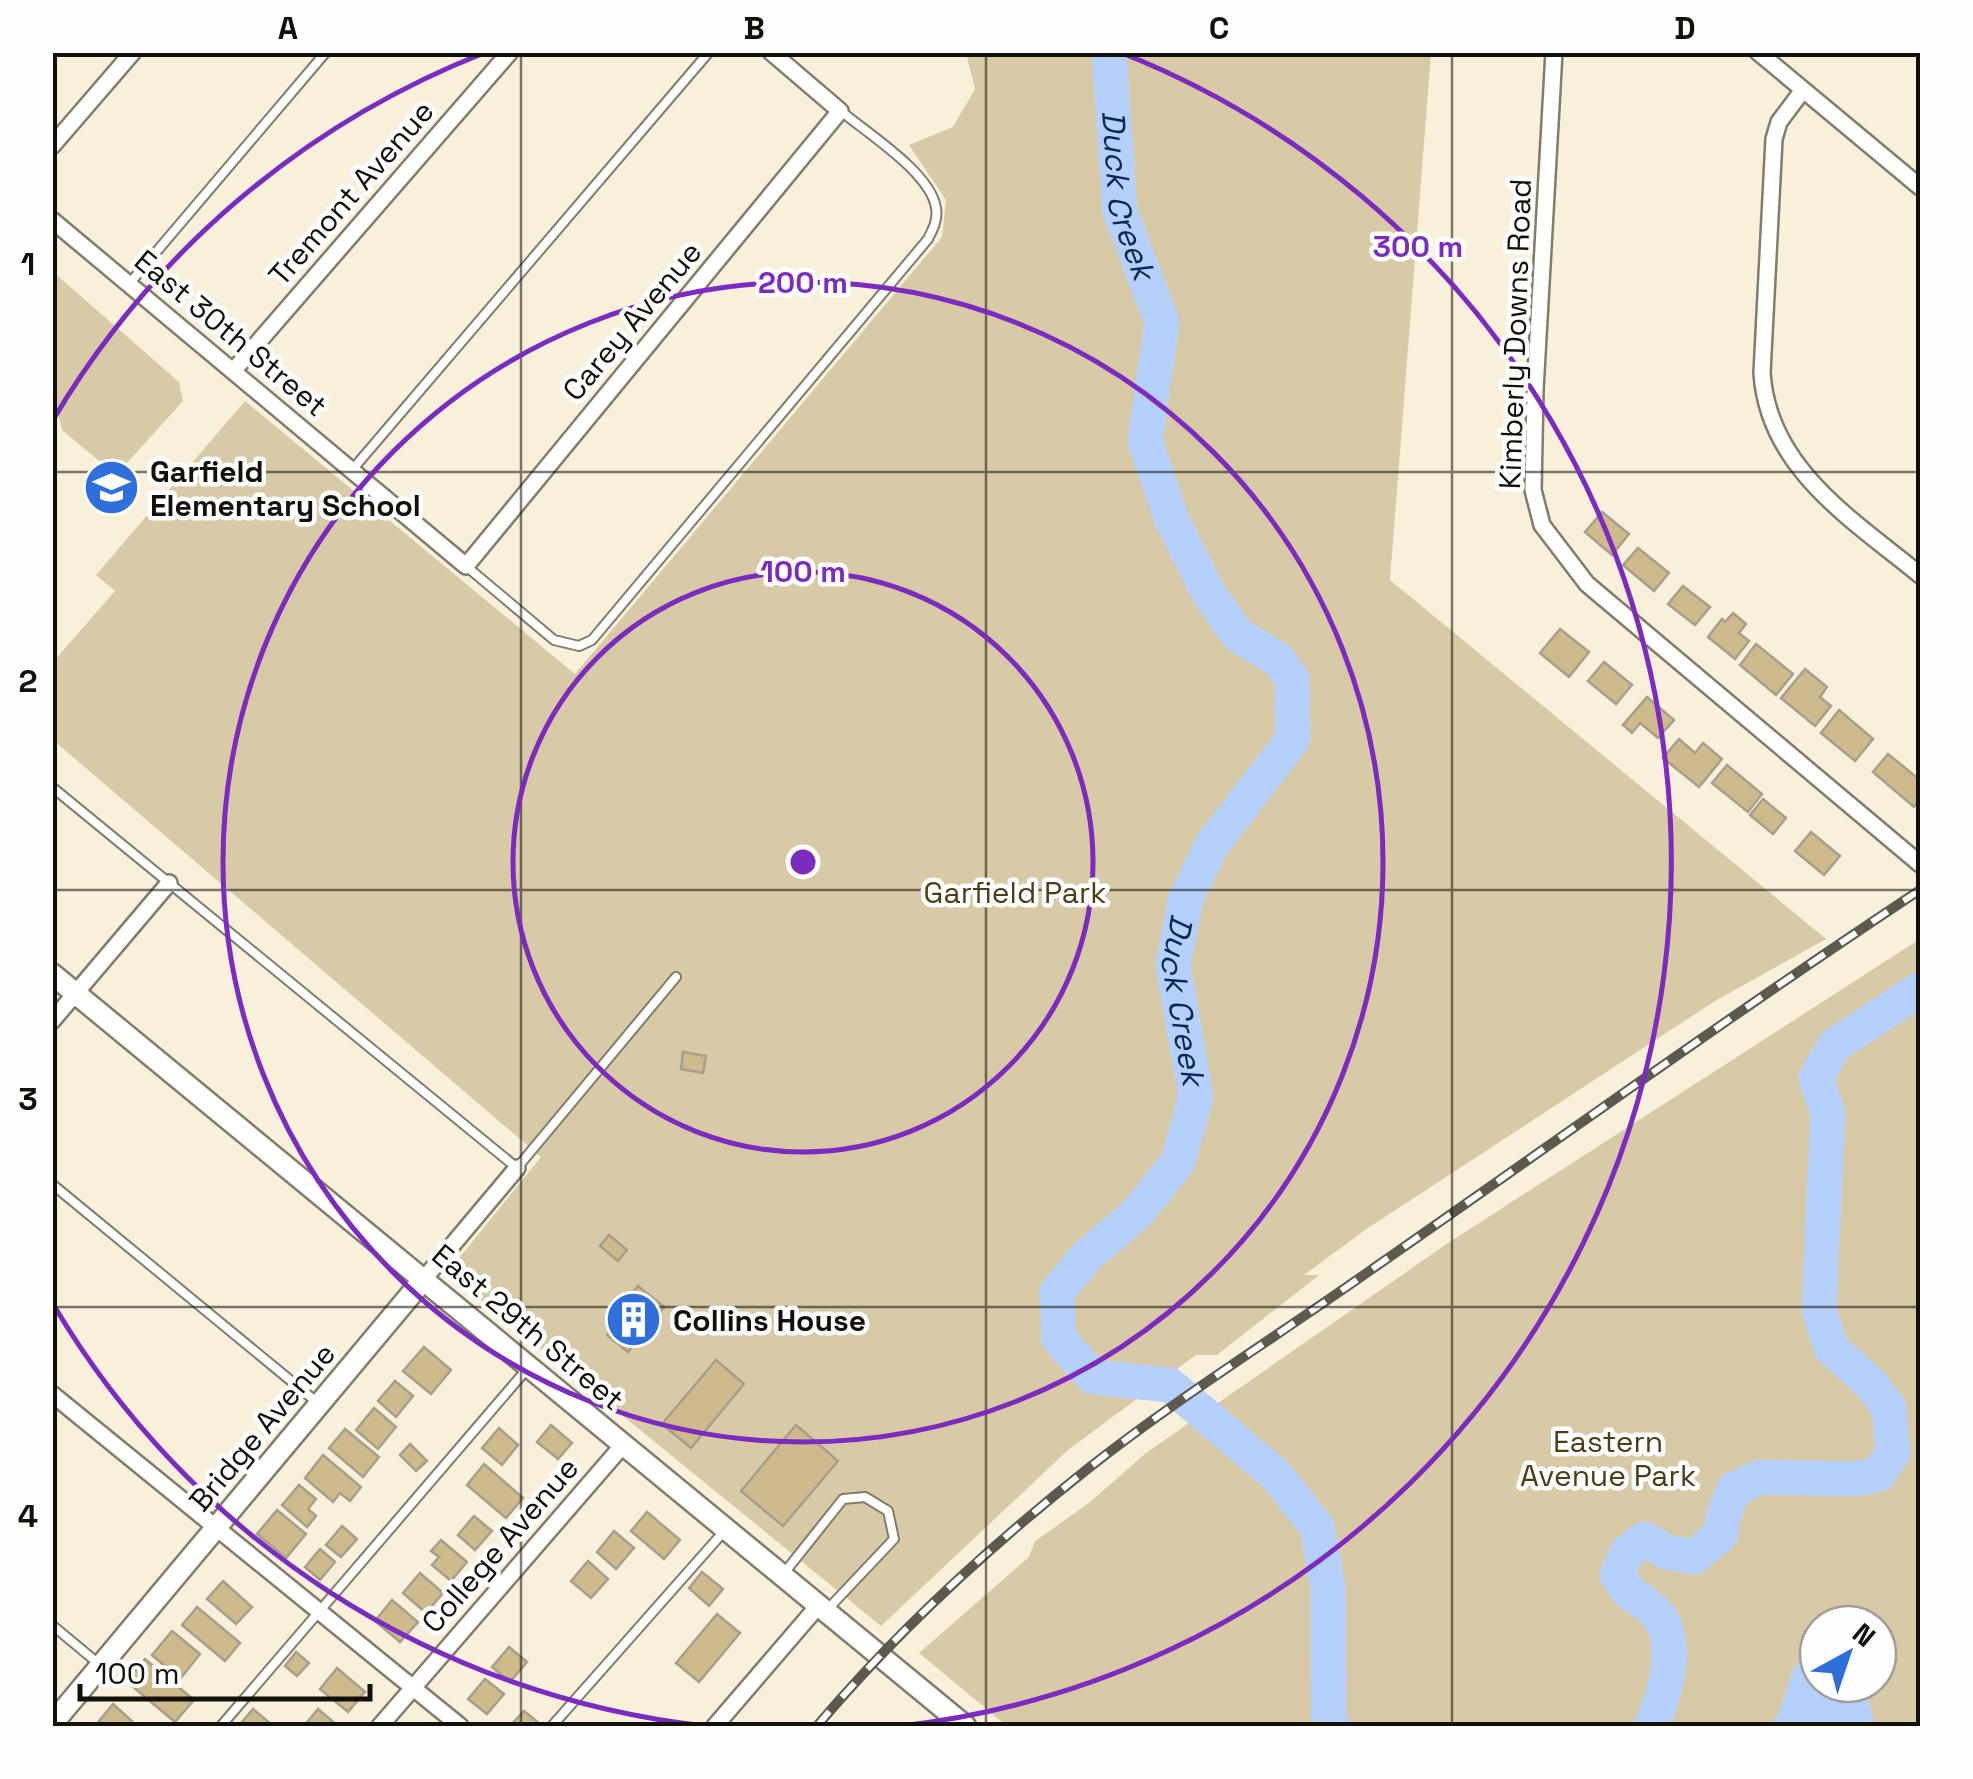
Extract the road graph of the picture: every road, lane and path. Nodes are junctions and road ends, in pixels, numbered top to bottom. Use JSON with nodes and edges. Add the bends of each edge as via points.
{"nodes":[{"id":1,"x":133,"y":52,"type":"edge"},
{"id":2,"x":326,"y":52,"type":"edge"},
{"id":3,"x":510,"y":52,"type":"edge"},
{"id":4,"x":709,"y":52,"type":"edge"},
{"id":5,"x":771,"y":52,"type":"edge"},
{"id":6,"x":1554,"y":52,"type":"edge"},
{"id":7,"x":1758,"y":52,"type":"edge"},
{"id":8,"x":1803,"y":90,"type":"junction"},
{"id":9,"x":840,"y":111,"type":"junction"},
{"id":10,"x":52,"y":146,"type":"edge"},
{"id":11,"x":1920,"y":187,"type":"edge"},
{"id":12,"x":52,"y":220,"type":"edge"},
{"id":13,"x":130,"y":284,"type":"junction"},
{"id":14,"x":234,"y":370,"type":"junction"},
{"id":15,"x":352,"y":470,"type":"junction"},
{"id":16,"x":466,"y":566,"type":"junction"},
{"id":17,"x":1920,"y":575,"type":"edge"},
{"id":18,"x":52,"y":787,"type":"edge"},
{"id":19,"x":1920,"y":864,"type":"edge"},
{"id":20,"x":169,"y":883,"type":"junction"},
{"id":21,"x":52,"y":974,"type":"edge"},
{"id":22,"x":676,"y":977,"type":"dead end"},
{"id":23,"x":76,"y":994,"type":"junction"},
{"id":24,"x":52,"y":1020,"type":"edge"},
{"id":25,"x":517,"y":1168,"type":"junction"},
{"id":26,"x":52,"y":1184,"type":"edge"},
{"id":27,"x":423,"y":1280,"type":"junction"},
{"id":28,"x":528,"y":1367,"type":"junction"},
{"id":29,"x":52,"y":1394,"type":"edge"},
{"id":30,"x":320,"y":1405,"type":"junction"},
{"id":31,"x":623,"y":1445,"type":"junction"},
{"id":32,"x":216,"y":1528,"type":"junction"},
{"id":33,"x":726,"y":1529,"type":"junction"},
{"id":34,"x":782,"y":1576,"type":"junction"},
{"id":35,"x":822,"y":1608,"type":"junction"},
{"id":36,"x":319,"y":1613,"type":"junction"},
{"id":37,"x":52,"y":1625,"type":"edge"},
{"id":38,"x":102,"y":1666,"type":"junction"},
{"id":39,"x":412,"y":1688,"type":"junction"},
{"id":40,"x":52,"y":1724,"type":"edge"},
{"id":41,"x":222,"y":1726,"type":"edge"},
{"id":42,"x":380,"y":1726,"type":"edge"},
{"id":43,"x":460,"y":1726,"type":"edge"},
{"id":44,"x":552,"y":1726,"type":"edge"},
{"id":45,"x":715,"y":1726,"type":"edge"},
{"id":46,"x":965,"y":1726,"type":"edge"}],
"edges":[{"from":1,"to":10,"type":"street"},
{"from":2,"to":13,"type":"lane"},
{"from":3,"to":14,"type":"street","name":"Tremont Avenue"},
{"from":4,"to":15,"type":"lane"},
{"from":5,"to":9,"type":"street"},
{"from":6,"to":19,"type":"street","name":"Kimberly Downs Road","via":[[1535,410],[1533,490],[1542,525],[1587,584]]},
{"from":7,"to":8,"type":"street"},
{"from":8,"to":11,"type":"street"},
{"from":8,"to":17,"type":"street","via":[[1774,139],[1764,399],[1809,483]]},
{"from":9,"to":16,"type":"street","name":"Carey Avenue"},
{"from":9,"to":16,"type":"lane","via":[[931,191],[936,220],[928,240],[592,640],[580,646],[554,640]]},
{"from":12,"to":13,"type":"street","name":"East 30th Street"},
{"from":13,"to":14,"type":"street","name":"East 30th Street"},
{"from":14,"to":15,"type":"street","name":"East 30th Street"},
{"from":15,"to":16,"type":"street","name":"East 30th Street"},
{"from":18,"to":20,"type":"lane"},
{"from":20,"to":23,"type":"street"},
{"from":20,"to":25,"type":"lane"},
{"from":21,"to":23,"type":"street","name":"East 29th Street"},
{"from":22,"to":25,"type":"lane"},
{"from":23,"to":24,"type":"street"},
{"from":23,"to":27,"type":"street","name":"East 29th Street"},
{"from":25,"to":27,"type":"street","name":"Bridge Avenue"},
{"from":26,"to":30,"type":"lane"},
{"from":27,"to":28,"type":"street","name":"East 29th Street"},
{"from":27,"to":30,"type":"street","name":"Bridge Avenue"},
{"from":28,"to":31,"type":"street","name":"East 29th Street"},
{"from":28,"to":36,"type":"lane"},
{"from":29,"to":32,"type":"street"},
{"from":30,"to":32,"type":"street","name":"Bridge Avenue"},
{"from":31,"to":33,"type":"street","name":"East 29th Street"},
{"from":31,"to":39,"type":"street","name":"College Avenue"},
{"from":32,"to":36,"type":"street"},
{"from":32,"to":38,"type":"street","name":"Bridge Avenue"},
{"from":33,"to":34,"type":"street","name":"East 29th Street"},
{"from":33,"to":44,"type":"lane"},
{"from":34,"to":35,"type":"street","name":"East 29th Street"},
{"from":34,"to":35,"type":"lane","via":[[842,1499],[865,1497],[888,1511],[894,1538]]},
{"from":35,"to":45,"type":"street"},
{"from":35,"to":46,"type":"street","name":"East 29th Street"},
{"from":36,"to":39,"type":"street"},
{"from":36,"to":41,"type":"lane"},
{"from":37,"to":38,"type":"lane"},
{"from":38,"to":40,"type":"street","name":"Bridge Avenue"},
{"from":39,"to":42,"type":"street","name":"College Avenue"},
{"from":39,"to":43,"type":"street"}]}
